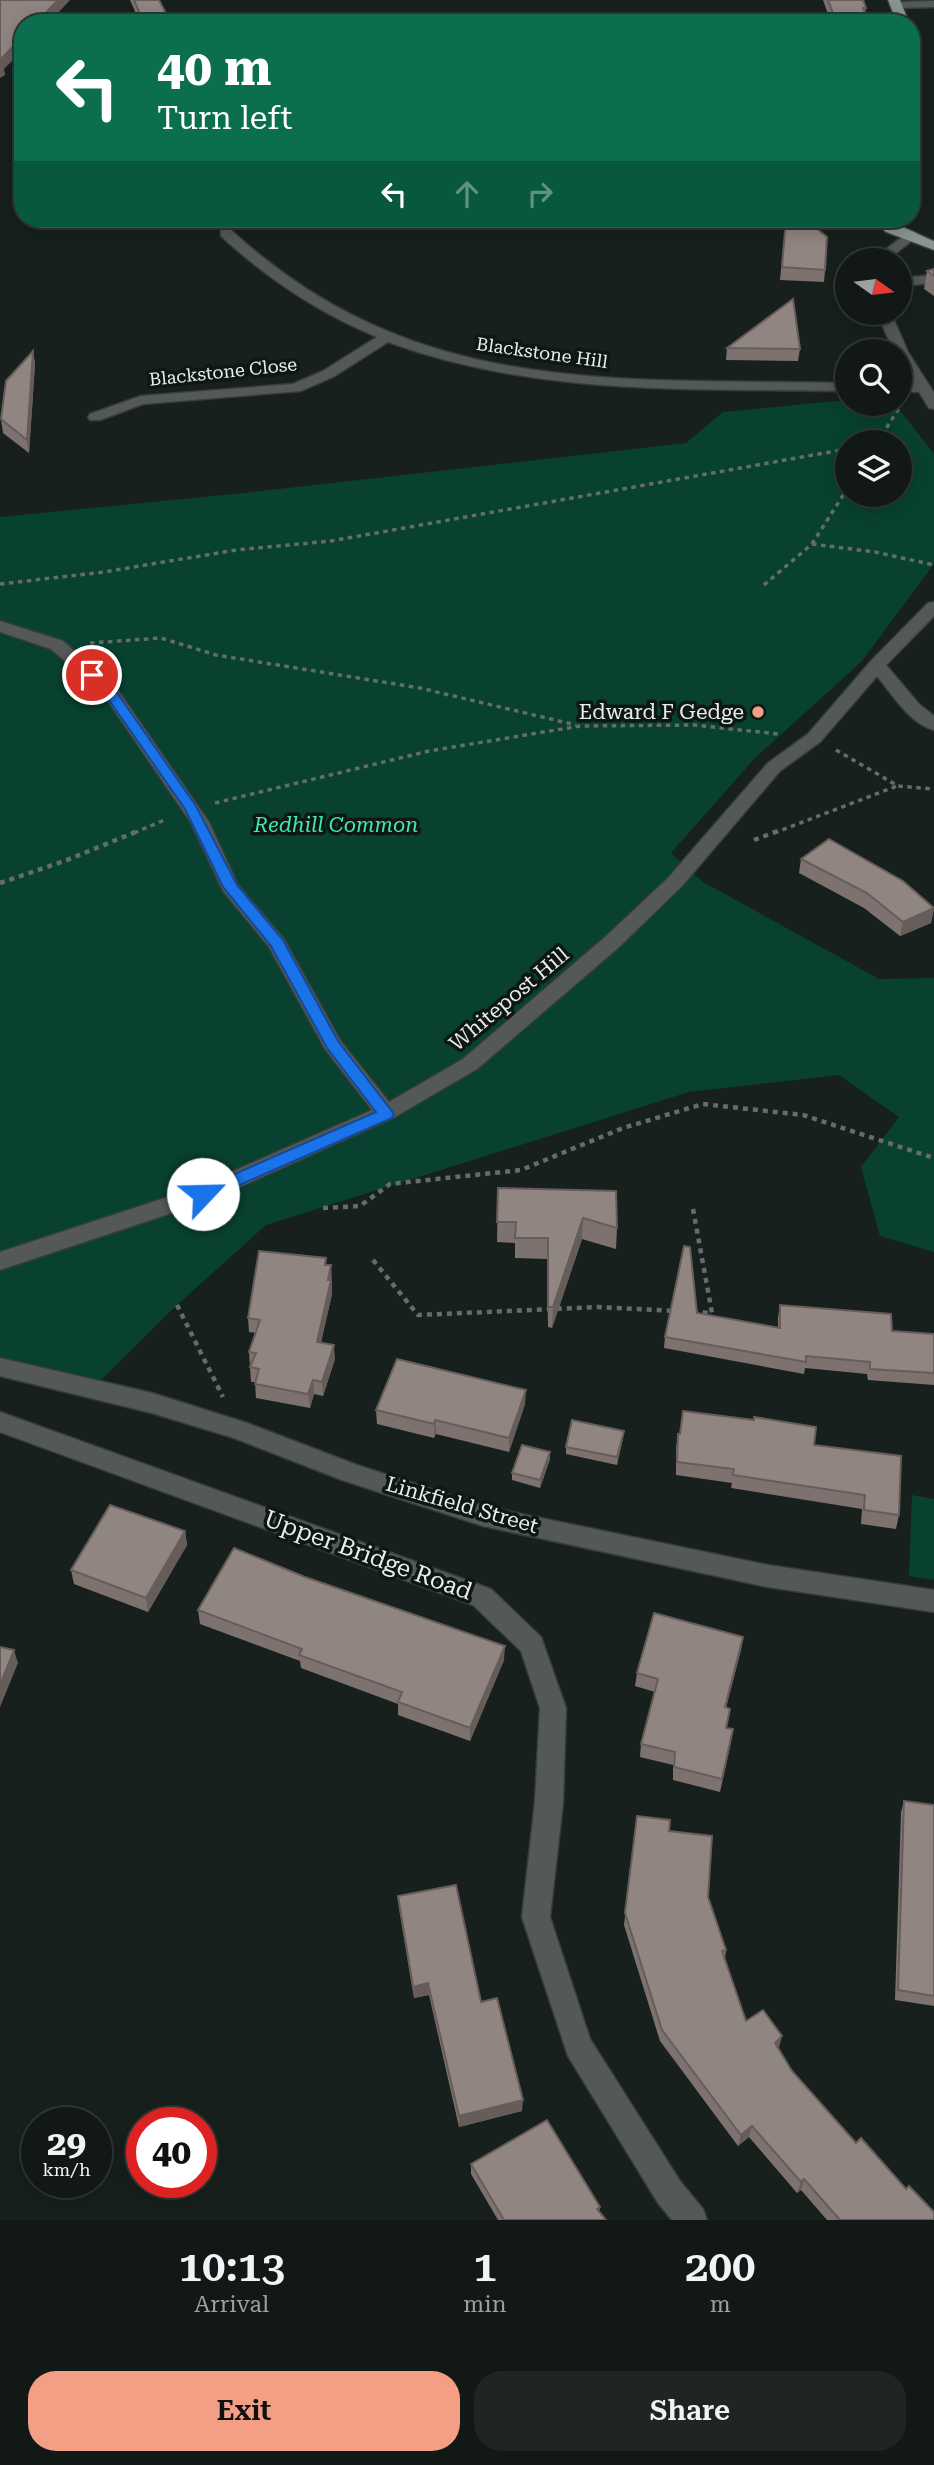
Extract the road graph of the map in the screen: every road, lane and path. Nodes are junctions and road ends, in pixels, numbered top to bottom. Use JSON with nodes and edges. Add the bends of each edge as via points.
{"nodes":[{"id":1,"x":895,"y":2,"type":"edge"},
{"id":2,"x":934,"y":4,"type":"edge"},
{"id":3,"x":890,"y":228,"type":"edge"},
{"id":4,"x":226,"y":233,"type":"dead end"},
{"id":5,"x":909,"y":236,"type":"junction"},
{"id":6,"x":934,"y":246,"type":"edge"},
{"id":7,"x":894,"y":248,"type":"edge"},
{"id":8,"x":934,"y":279,"type":"edge"},
{"id":9,"x":912,"y":281,"type":"edge"},
{"id":10,"x":890,"y":326,"type":"edge"},
{"id":11,"x":388,"y":336,"type":"junction"},
{"id":12,"x":835,"y":387,"type":"edge"},
{"id":13,"x":912,"y":391,"type":"edge"},
{"id":14,"x":931,"y":398,"type":"edge"},
{"id":15,"x":95,"y":417,"type":"dead end"},
{"id":16,"x":835,"y":451,"type":"edge"},
{"id":17,"x":836,"y":507,"type":"edge"},
{"id":18,"x":812,"y":544,"type":"junction"},
{"id":19,"x":934,"y":565,"type":"edge"},
{"id":20,"x":0,"y":583,"type":"edge"},
{"id":21,"x":764,"y":585,"type":"dead end"},
{"id":22,"x":934,"y":607,"type":"edge"},
{"id":23,"x":0,"y":626,"type":"edge"},
{"id":24,"x":57,"y":645,"type":"junction"},
{"id":25,"x":877,"y":666,"type":"junction"},
{"id":26,"x":934,"y":725,"type":"edge"},
{"id":27,"x":580,"y":726,"type":"junction"},
{"id":28,"x":814,"y":738,"type":"junction"},
{"id":29,"x":898,"y":786,"type":"junction"},
{"id":30,"x":934,"y":789,"type":"edge"},
{"id":31,"x":191,"y":809,"type":"junction"},
{"id":32,"x":754,"y":840,"type":"dead end"},
{"id":33,"x":0,"y":883,"type":"edge"},
{"id":34,"x":386,"y":1114,"type":"junction"},
{"id":35,"x":934,"y":1158,"type":"edge"},
{"id":36,"x":323,"y":1208,"type":"dead end"},
{"id":37,"x":693,"y":1209,"type":"dead end"},
{"id":38,"x":373,"y":1260,"type":"dead end"},
{"id":39,"x":0,"y":1261,"type":"edge"},
{"id":40,"x":177,"y":1305,"type":"dead end"},
{"id":41,"x":2,"y":1373,"type":"edge"},
{"id":42,"x":0,"y":1422,"type":"edge"},
{"id":43,"x":239,"y":1430,"type":"junction"},
{"id":44,"x":934,"y":1601,"type":"edge"},
{"id":45,"x":692,"y":2220,"type":"edge"}],
"edges":[{"from":1,"to":2,"type":"street"},
{"from":3,"to":5,"type":"main road"},
{"from":4,"to":11,"type":"street","name":"Blackstone Hill","via":[[287,284],[338,315]]},
{"from":5,"to":6,"type":"main road"},
{"from":5,"to":7,"type":"street"},
{"from":8,"to":9,"type":"street"},
{"from":10,"to":14,"type":"street"},
{"from":11,"to":12,"type":"street","name":"Blackstone Hill","via":[[461,361],[591,382]]},
{"from":11,"to":15,"type":"street","name":"Blackstone Close","via":[[328,374],[296,388],[141,400]]},
{"from":13,"to":14,"type":"street"},
{"from":16,"to":20,"type":"path","via":[[331,541]]},
{"from":17,"to":18,"type":"path"},
{"from":18,"to":19,"type":"path"},
{"from":18,"to":21,"type":"path"},
{"from":22,"to":25,"type":"street","name":"Whitepost Hill"},
{"from":23,"to":24,"type":"street"},
{"from":24,"to":27,"type":"path","via":[[160,638],[216,655],[420,688]]},
{"from":24,"to":31,"type":"street","via":[[109,690]]},
{"from":25,"to":26,"type":"street"},
{"from":25,"to":28,"type":"street","name":"Whitepost Hill"},
{"from":27,"to":28,"type":"path","via":[[694,725]]},
{"from":27,"to":31,"type":"path","via":[[429,751]]},
{"from":28,"to":29,"type":"path"},
{"from":28,"to":34,"type":"street","name":"Whitepost Hill","via":[[774,767],[675,882],[611,943],[470,1064]]},
{"from":29,"to":30,"type":"path"},
{"from":29,"to":32,"type":"path"},
{"from":31,"to":33,"type":"path"},
{"from":31,"to":34,"type":"street","via":[[230,887],[277,944],[332,1044]]},
{"from":34,"to":39,"type":"street","name":"Whitepost Hill","via":[[203,1194]]},
{"from":35,"to":36,"type":"path","via":[[803,1115],[703,1104],[624,1128],[521,1170],[390,1184],[360,1206]]},
{"from":37,"to":38,"type":"path","via":[[712,1313],[598,1307],[418,1315]]},
{"from":40,"to":43,"type":"path"},
{"from":41,"to":43,"type":"street","name":"Linkfield Street","via":[[152,1404]]},
{"from":42,"to":45,"type":"street","name":"Upper Bridge Road","via":[[482,1597],[532,1645],[553,1708],[549,1802],[536,1917],[578,2046],[669,2192]]},
{"from":43,"to":44,"type":"street","name":"Linkfield Street","via":[[483,1516],[768,1576]]}]}
